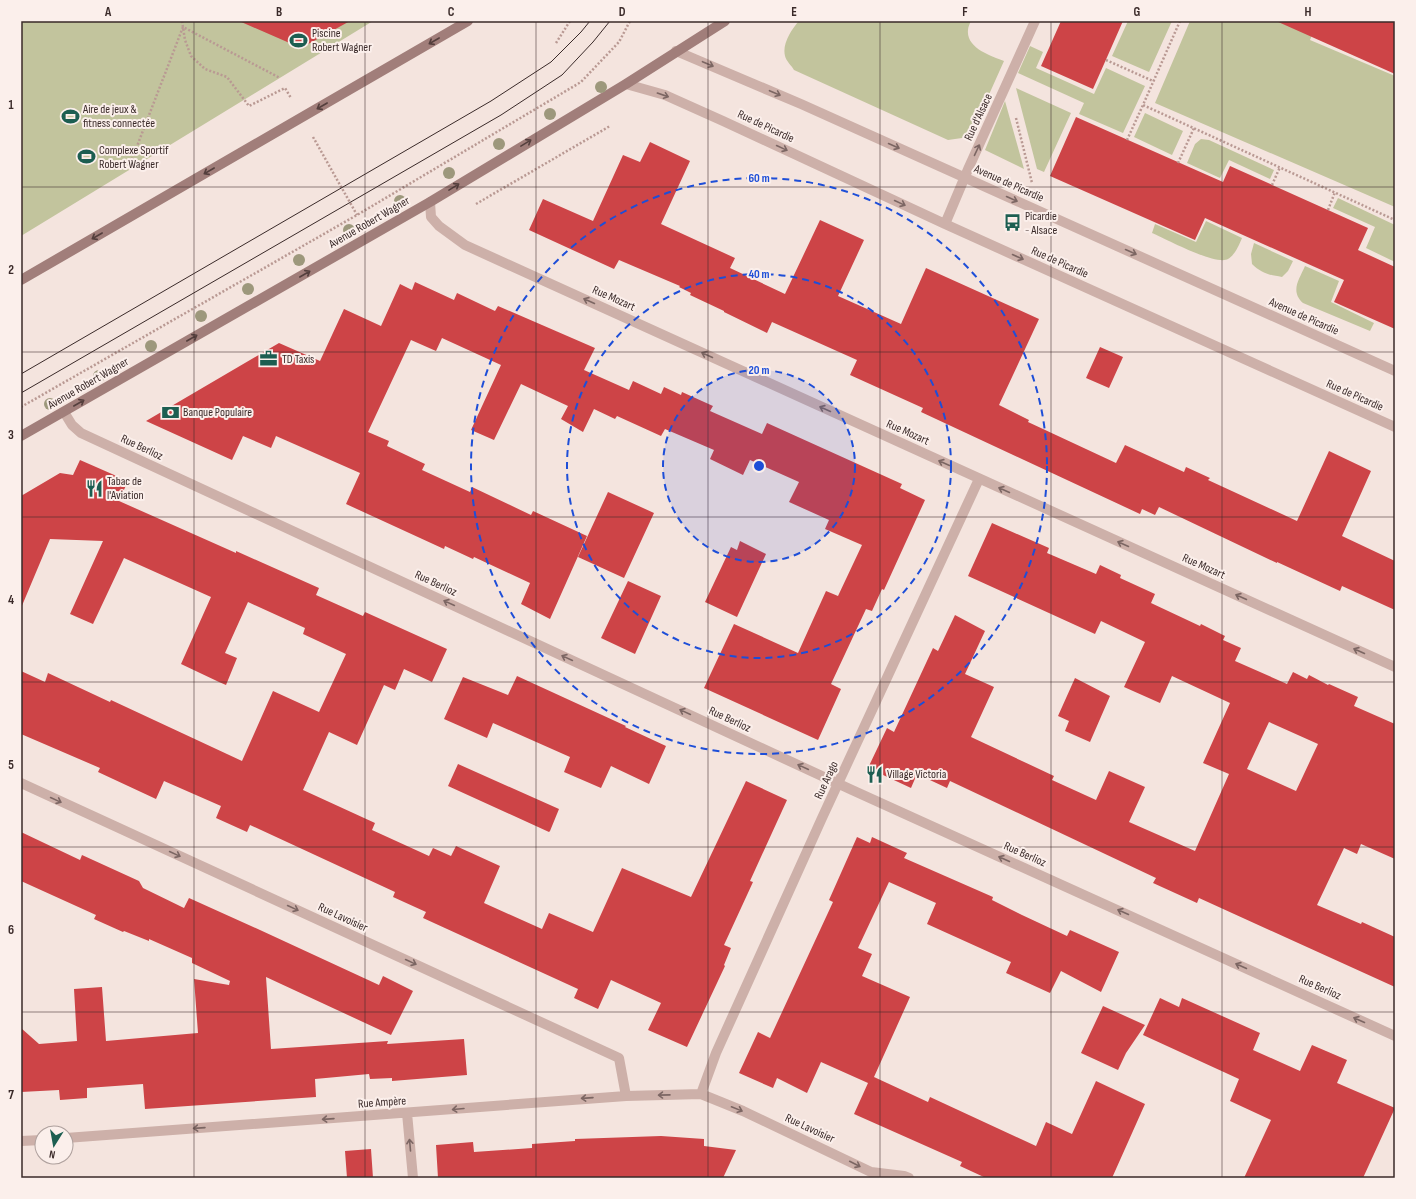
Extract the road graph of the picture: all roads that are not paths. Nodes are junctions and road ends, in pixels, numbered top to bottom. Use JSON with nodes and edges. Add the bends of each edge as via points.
{"nodes":[{"id":1,"x":468,"y":21,"type":"edge"},
{"id":2,"x":725,"y":21,"type":"edge"},
{"id":3,"x":1035,"y":21,"type":"edge"},
{"id":4,"x":676,"y":51,"type":"junction"},
{"id":5,"x":626,"y":84,"type":"junction"},
{"id":6,"x":965,"y":178,"type":"junction"},
{"id":7,"x":430,"y":202,"type":"junction"},
{"id":8,"x":945,"y":224,"type":"junction"},
{"id":9,"x":21,"y":280,"type":"edge"},
{"id":10,"x":1395,"y":371,"type":"edge"},
{"id":11,"x":64,"y":412,"type":"junction"},
{"id":12,"x":1395,"y":427,"type":"edge"},
{"id":13,"x":21,"y":436,"type":"edge"},
{"id":14,"x":979,"y":479,"type":"junction"},
{"id":15,"x":1395,"y":667,"type":"edge"},
{"id":16,"x":838,"y":783,"type":"junction"},
{"id":17,"x":21,"y":784,"type":"edge"},
{"id":18,"x":1395,"y":1036,"type":"edge"},
{"id":19,"x":701,"y":1094,"type":"junction"},
{"id":20,"x":626,"y":1096,"type":"junction"},
{"id":21,"x":407,"y":1113,"type":"junction"},
{"id":22,"x":74,"y":1137,"type":"edge"},
{"id":23,"x":34,"y":1140,"type":"edge"},
{"id":24,"x":21,"y":1141,"type":"edge"},
{"id":25,"x":869,"y":1175,"type":"edge"},
{"id":26,"x":412,"y":1178,"type":"edge"},
{"id":27,"x":909,"y":1178,"type":"edge"}],
"edges":[{"from":1,"to":9,"type":"main road","one_way":true},
{"from":2,"to":4,"type":"main road","name":"Avenue Robert Wagner"},
{"from":6,"to":3,"type":"street","name":"Rue d'Alsace","one_way":true},
{"from":4,"to":5,"type":"main road","name":"Avenue Robert Wagner"},
{"from":4,"to":6,"type":"street","name":"Avenue de Picardie","one_way":true},
{"from":7,"to":5,"type":"main road","name":"Avenue Robert Wagner","one_way":true},
{"from":5,"to":8,"type":"street","name":"Rue de Picardie","one_way":true,"via":[[665,95]]},
{"from":6,"to":8,"type":"street","name":"Rue d'Alsace"},
{"from":6,"to":10,"type":"street","name":"Avenue de Picardie","one_way":true},
{"from":11,"to":7,"type":"main road","name":"Avenue Robert Wagner","one_way":true},
{"from":14,"to":7,"type":"street","name":"Rue Mozart","one_way":true,"via":[[465,245],[439,226],[432,217]]},
{"from":8,"to":12,"type":"street","name":"Rue de Picardie","one_way":true},
{"from":11,"to":13,"type":"main road","name":"Avenue Robert Wagner"},
{"from":16,"to":11,"type":"street","name":"Rue Berlioz","one_way":true,"via":[[81,433]]},
{"from":15,"to":14,"type":"street","name":"Rue Mozart","one_way":true},
{"from":14,"to":16,"type":"street","name":"Rue Arago"},
{"from":18,"to":16,"type":"street","name":"Rue Berlioz","one_way":true},
{"from":16,"to":19,"type":"street","name":"Rue Arago","via":[[716,1052]]},
{"from":17,"to":20,"type":"street","name":"Rue Lavoisier","one_way":true,"via":[[619,1058]]},
{"from":19,"to":20,"type":"street","name":"Rue Ampère","one_way":true},
{"from":19,"to":25,"type":"street","name":"Rue Lavoisier","one_way":true,"via":[[743,1111]]},
{"from":20,"to":21,"type":"street","name":"Rue Ampère","one_way":true},
{"from":21,"to":22,"type":"street","name":"Rue Ampère","one_way":true},
{"from":26,"to":21,"type":"street","one_way":true},
{"from":23,"to":24,"type":"street"},
{"from":25,"to":27,"type":"street","name":"Rue Lavoisier"}]}
